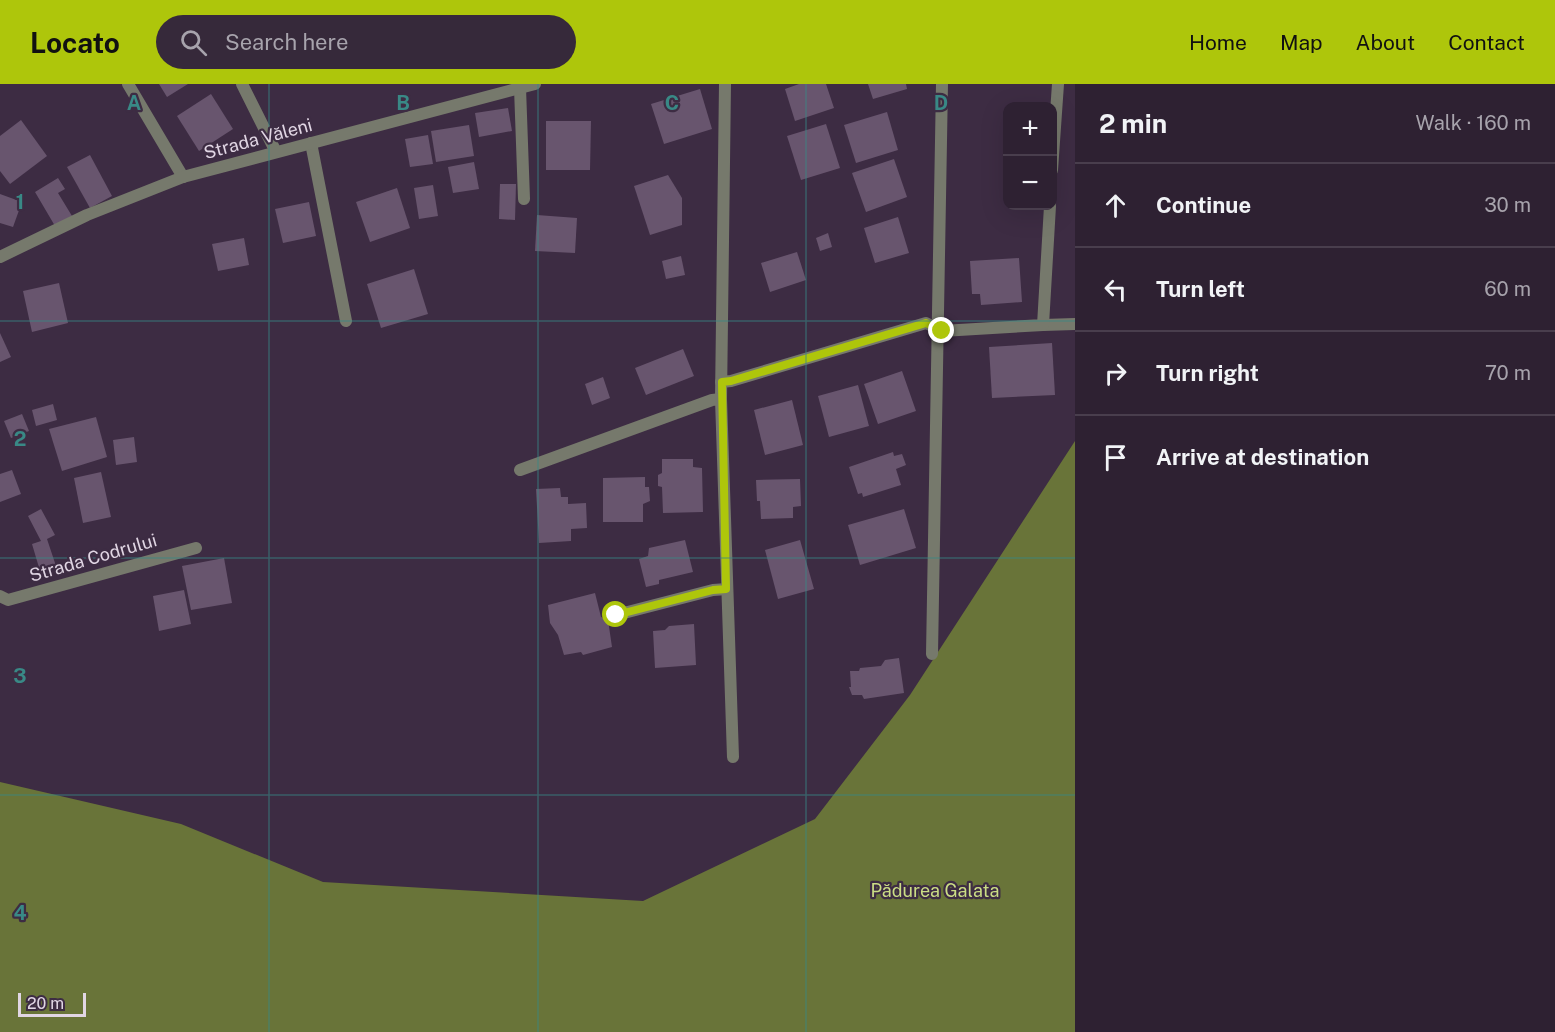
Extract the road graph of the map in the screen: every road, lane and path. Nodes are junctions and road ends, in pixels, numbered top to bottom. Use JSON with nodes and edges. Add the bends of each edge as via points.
{"nodes":[{"id":1,"x":128,"y":84,"type":"edge"},
{"id":2,"x":242,"y":84,"type":"edge"},
{"id":3,"x":535,"y":84,"type":"edge"},
{"id":4,"x":724,"y":84,"type":"edge"},
{"id":5,"x":942,"y":84,"type":"edge"},
{"id":6,"x":1058,"y":84,"type":"edge"},
{"id":7,"x":520,"y":88,"type":"junction"},
{"id":8,"x":311,"y":143,"type":"junction"},
{"id":9,"x":276,"y":152,"type":"junction"},
{"id":10,"x":1054,"y":156,"type":"edge"},
{"id":11,"x":183,"y":177,"type":"junction"},
{"id":12,"x":524,"y":199,"type":"dead end"},
{"id":13,"x":1050,"y":210,"type":"edge"},
{"id":14,"x":0,"y":257,"type":"edge"},
{"id":15,"x":346,"y":321,"type":"dead end"},
{"id":16,"x":1075,"y":324,"type":"edge"},
{"id":17,"x":1043,"y":325,"type":"junction"},
{"id":18,"x":936,"y":328,"type":"junction"},
{"id":19,"x":722,"y":382,"type":"junction"},
{"id":20,"x":721,"y":399,"type":"junction"},
{"id":21,"x":520,"y":470,"type":"dead end"},
{"id":22,"x":196,"y":548,"type":"dead end"},
{"id":23,"x":726,"y":589,"type":"junction"},
{"id":24,"x":0,"y":596,"type":"edge"},
{"id":25,"x":616,"y":615,"type":"dead end"},
{"id":26,"x":932,"y":654,"type":"dead end"},
{"id":27,"x":732,"y":757,"type":"dead end"}],
"edges":[{"from":1,"to":11,"type":"street"},
{"from":2,"to":9,"type":"street"},
{"from":3,"to":7,"type":"street","name":"Strada Văleni"},
{"from":4,"to":19,"type":"street"},
{"from":5,"to":18,"type":"street"},
{"from":6,"to":10,"type":"street"},
{"from":7,"to":8,"type":"street","name":"Strada Văleni"},
{"from":7,"to":12,"type":"street"},
{"from":8,"to":9,"type":"street","name":"Strada Văleni"},
{"from":8,"to":15,"type":"street"},
{"from":9,"to":11,"type":"street","name":"Strada Văleni"},
{"from":11,"to":14,"type":"street","name":"Strada Văleni","via":[[87,215]]},
{"from":13,"to":17,"type":"street"},
{"from":16,"to":17,"type":"street"},
{"from":17,"to":18,"type":"street","via":[[942,331]]},
{"from":18,"to":19,"type":"street","via":[[926,323]]},
{"from":18,"to":26,"type":"street"},
{"from":19,"to":20,"type":"street"},
{"from":20,"to":21,"type":"street"},
{"from":20,"to":23,"type":"street"},
{"from":22,"to":24,"type":"street","name":"Strada Codrului","via":[[8,600]]},
{"from":23,"to":25,"type":"street"},
{"from":23,"to":27,"type":"street"}]}
